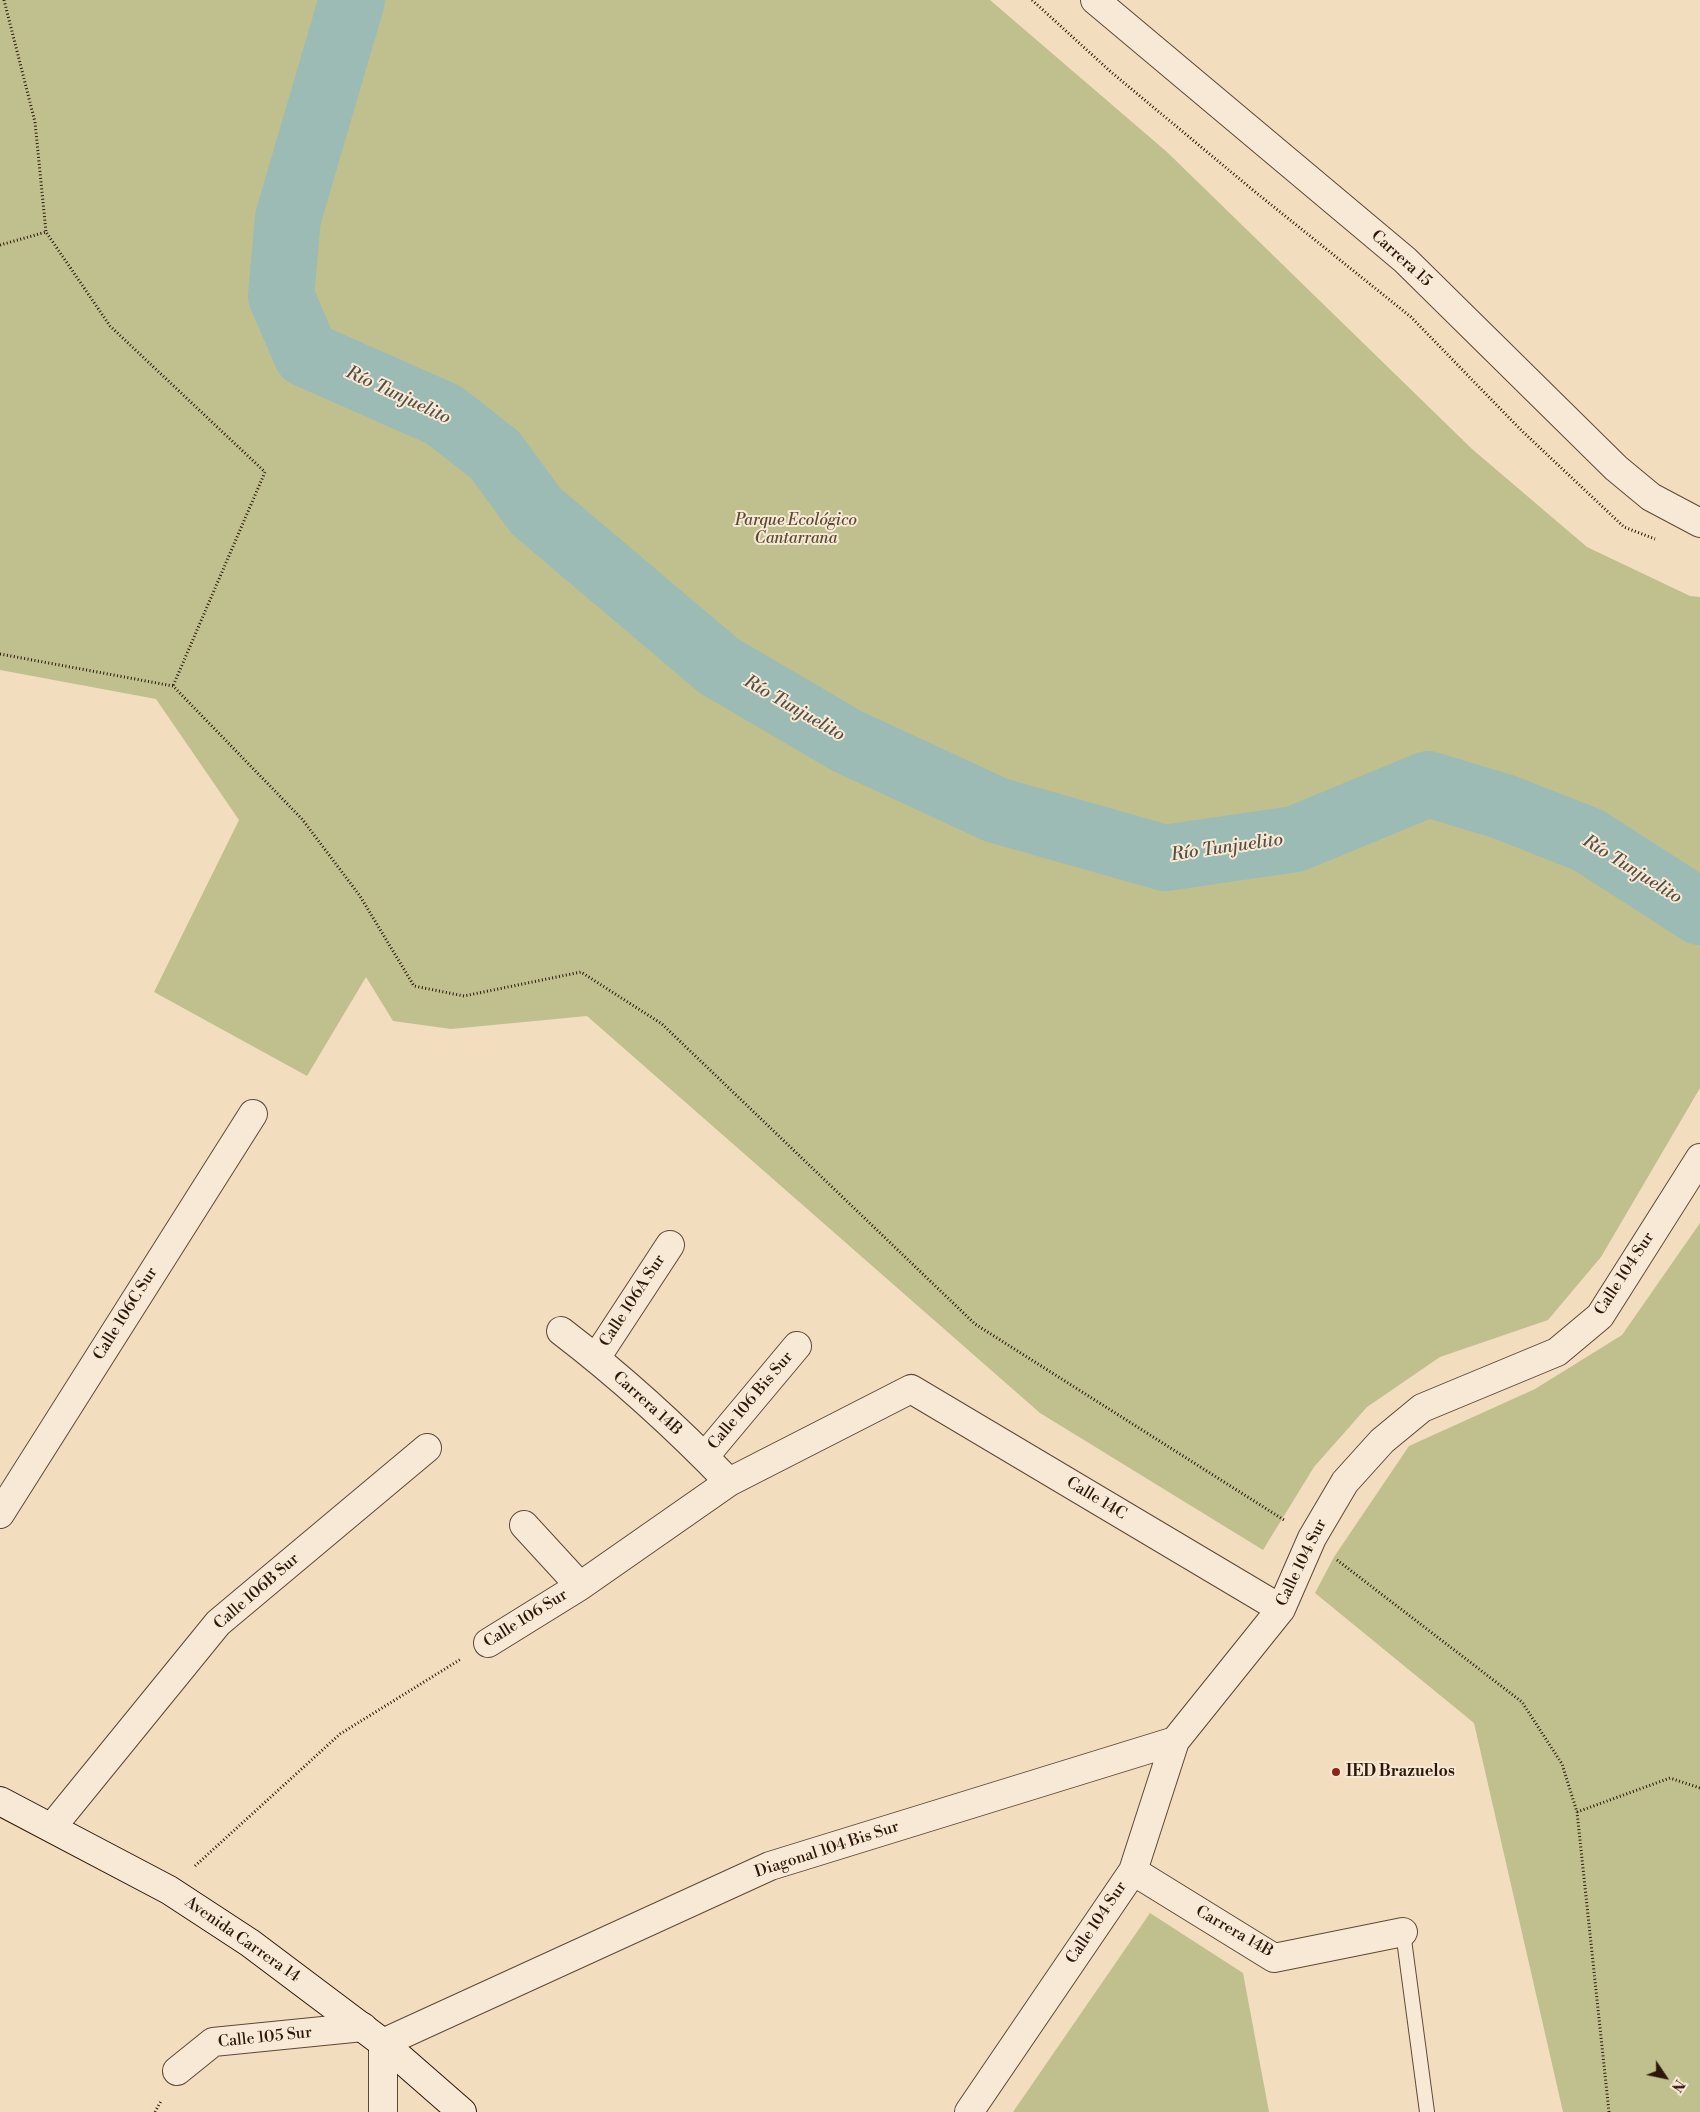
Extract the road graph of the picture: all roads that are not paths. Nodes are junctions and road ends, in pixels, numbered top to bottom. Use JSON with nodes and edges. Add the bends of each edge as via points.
{"nodes":[{"id":1,"x":1095,"y":0,"type":"edge"},
{"id":2,"x":1700,"y":523,"type":"edge"},
{"id":3,"x":253,"y":1114,"type":"dead end"},
{"id":4,"x":1700,"y":1158,"type":"edge"},
{"id":5,"x":670,"y":1245,"type":"dead end"},
{"id":6,"x":561,"y":1331,"type":"dead end"},
{"id":7,"x":797,"y":1346,"type":"dead end"},
{"id":8,"x":596,"y":1358,"type":"junction"},
{"id":9,"x":911,"y":1389,"type":"joint"},
{"id":10,"x":427,"y":1448,"type":"dead end"},
{"id":11,"x":705,"y":1456,"type":"junction"},
{"id":12,"x":729,"y":1482,"type":"junction"},
{"id":13,"x":0,"y":1514,"type":"edge"},
{"id":14,"x":524,"y":1525,"type":"dead end"},
{"id":15,"x":580,"y":1586,"type":"junction"},
{"id":16,"x":1281,"y":1609,"type":"junction"},
{"id":17,"x":488,"y":1643,"type":"road end"},
{"id":18,"x":1175,"y":1742,"type":"junction"},
{"id":19,"x":0,"y":1801,"type":"edge"},
{"id":20,"x":52,"y":1828,"type":"junction"},
{"id":21,"x":1133,"y":1871,"type":"junction"},
{"id":22,"x":1403,"y":1932,"type":"joint"},
{"id":23,"x":373,"y":2035,"type":"junction"},
{"id":24,"x":177,"y":2071,"type":"dead end"},
{"id":25,"x":383,"y":2112,"type":"edge"},
{"id":26,"x":462,"y":2112,"type":"edge"},
{"id":27,"x":969,"y":2112,"type":"edge"},
{"id":28,"x":1427,"y":2112,"type":"edge"}],
"edges":[{"from":1,"to":2,"type":"street","name":"Carrera 15","via":[[1405,260],[1616,468],[1651,497]]},
{"from":3,"to":13,"type":"street","name":"Calle 106C Sur"},
{"from":4,"to":16,"type":"street","name":"Calle 104 Sur","via":[[1600,1316],[1557,1352],[1422,1408],[1382,1441],[1345,1482],[1312,1538]]},
{"from":5,"to":8,"type":"street","name":"Calle 106A Sur"},
{"from":6,"to":8,"type":"street","name":"Carrera 14B"},
{"from":7,"to":11,"type":"street","name":"Calle 106 Bis Sur"},
{"from":8,"to":11,"type":"street","name":"Carrera 14B"},
{"from":9,"to":12,"type":"street","name":"Calle 106 Sur"},
{"from":9,"to":16,"type":"street","name":"Calle 14C"},
{"from":10,"to":20,"type":"street","name":"Calle 106B Sur","via":[[218,1623]]},
{"from":11,"to":12,"type":"street","name":"Carrera 14B"},
{"from":12,"to":15,"type":"street","name":"Calle 106 Sur"},
{"from":14,"to":15,"type":"street"},
{"from":15,"to":17,"type":"street","name":"Calle 106 Sur"},
{"from":16,"to":18,"type":"street","name":"Calle 104 Sur"},
{"from":18,"to":21,"type":"street","name":"Calle 104 Sur"},
{"from":18,"to":23,"type":"street","name":"Diagonal 104 Bis Sur","via":[[770,1866]]},
{"from":19,"to":20,"type":"street","name":"Avenida Carrera 14"},
{"from":20,"to":23,"type":"street","name":"Avenida Carrera 14","via":[[169,1890],[250,1943]]},
{"from":21,"to":22,"type":"street","name":"Carrera 14B","via":[[1274,1958]]},
{"from":21,"to":27,"type":"street","name":"Calle 104 Sur"},
{"from":22,"to":28,"type":"lane"},
{"from":23,"to":24,"type":"street","name":"Calle 105 Sur","via":[[213,2042]]},
{"from":23,"to":25,"type":"street"},
{"from":23,"to":26,"type":"street","name":"Avenida Carrera 14"}]}
